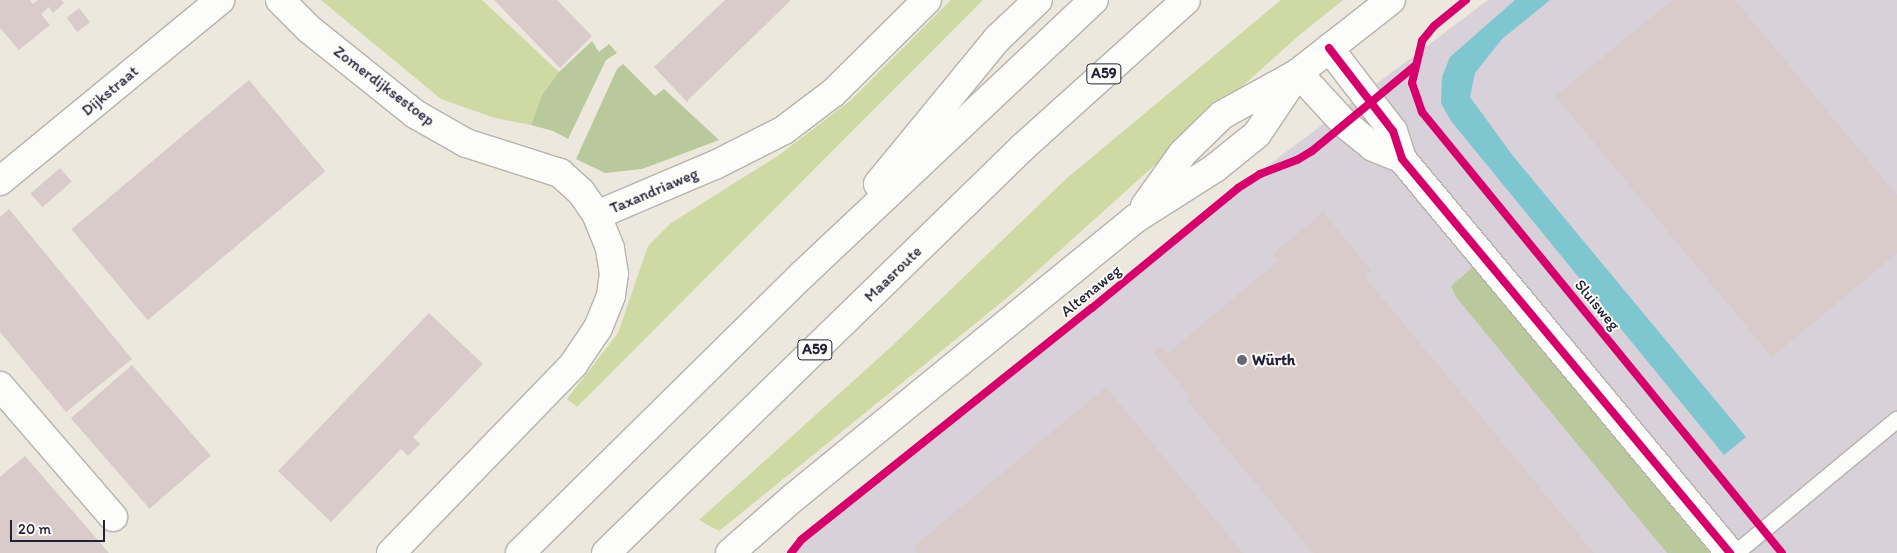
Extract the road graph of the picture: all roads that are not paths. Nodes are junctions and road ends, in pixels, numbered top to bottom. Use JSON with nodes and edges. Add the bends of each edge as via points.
{"nodes":[{"id":1,"x":220,"y":0,"type":"edge"},
{"id":2,"x":280,"y":0,"type":"edge"},
{"id":3,"x":927,"y":0,"type":"edge"},
{"id":4,"x":1038,"y":0,"type":"edge"},
{"id":5,"x":1094,"y":0,"type":"edge"},
{"id":6,"x":1186,"y":0,"type":"edge"},
{"id":7,"x":1390,"y":0,"type":"edge"},
{"id":8,"x":1329,"y":48,"type":"junction"},
{"id":9,"x":1298,"y":73,"type":"junction"},
{"id":10,"x":1402,"y":158,"type":"junction"},
{"id":11,"x":0,"y":181,"type":"edge"},
{"id":12,"x":597,"y":215,"type":"junction"},
{"id":13,"x":1135,"y":219,"type":"junction"},
{"id":14,"x":802,"y":275,"type":"junction"},
{"id":15,"x":0,"y":386,"type":"edge"},
{"id":16,"x":1897,"y":420,"type":"edge"},
{"id":17,"x":113,"y":518,"type":"dead end"},
{"id":18,"x":392,"y":553,"type":"edge"},
{"id":19,"x":520,"y":553,"type":"edge"},
{"id":20,"x":606,"y":553,"type":"edge"},
{"id":21,"x":730,"y":553,"type":"edge"},
{"id":22,"x":1730,"y":553,"type":"edge"},
{"id":23,"x":1736,"y":553,"type":"edge"}],
"edges":[{"from":1,"to":11,"type":"main road","name":"Dijkstraat"},
{"from":2,"to":12,"type":"main road","name":"Zomerdijksestoep","via":[[309,29],[415,114],[466,143],[560,173],[581,192]]},
{"from":3,"to":12,"type":"main road","name":"Taxandriaweg","via":[[832,93],[784,130],[715,165]]},
{"from":4,"to":14,"type":"main road","via":[[998,38]]},
{"from":5,"to":14,"type":"main road"},
{"from":6,"to":20,"type":"main road","name":"Maasroute","number":"A59","via":[[1023,148]]},
{"from":7,"to":8,"type":"main road","name":"Altenaweg"},
{"from":8,"to":9,"type":"main road","name":"Altenaweg"},
{"from":8,"to":10,"type":"main road","via":[[1393,132]]},
{"from":9,"to":10,"type":"main road","via":[[1345,124],[1373,147]]},
{"from":9,"to":13,"type":"main road","name":"Altenaweg","via":[[1257,134],[1216,168]]},
{"from":9,"to":13,"type":"main road","name":"Altenaweg","via":[[1222,115],[1183,153]]},
{"from":10,"to":22,"type":"main road"},
{"from":12,"to":18,"type":"main road","name":"Taxandriaweg","via":[[610,248],[614,274],[611,295],[598,328],[573,365]]},
{"from":13,"to":21,"type":"main road","name":"Altenaweg"},
{"from":14,"to":19,"type":"main road"},
{"from":15,"to":17,"type":"main road"},
{"from":16,"to":23,"type":"lane"}]}
